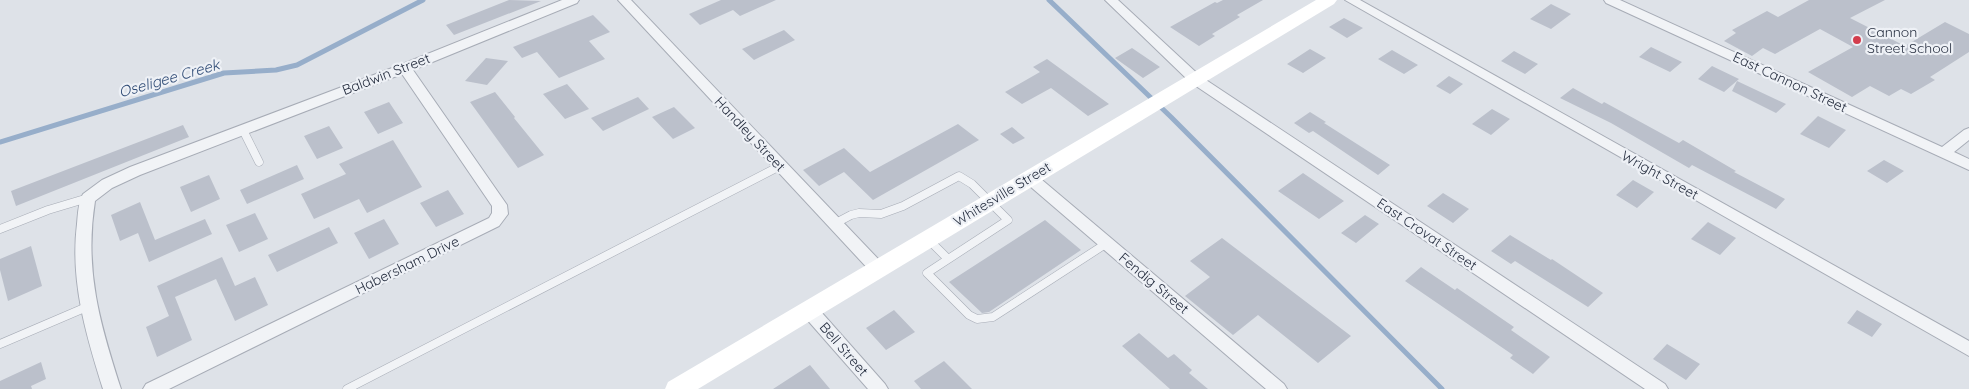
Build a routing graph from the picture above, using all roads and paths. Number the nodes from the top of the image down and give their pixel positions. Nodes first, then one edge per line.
1 (573, 0) edge
2 (624, 0) edge
3 (1111, 0) edge
4 (1328, 0) edge
5 (1351, 0) edge
6 (1610, 0) edge
7 (405, 68) junction
8 (1195, 79) junction
9 (243, 130) junction
10 (1969, 132) edge
11 (1944, 152) junction
12 (259, 162) dead end
13 (1969, 164) edge
14 (780, 166) junction
15 (1030, 178) junction
16 (88, 198) junction
17 (990, 201) junction
18 (834, 224) junction
19 (0, 229) edge
20 (927, 239) junction
21 (1107, 243) junction
22 (948, 259) junction
23 (877, 268) junction
24 (89, 306) junction
25 (809, 310) junction
26 (0, 344) edge
27 (1969, 349) edge
28 (112, 389) edge
29 (152, 389) edge
30 (348, 389) edge
31 (677, 389) edge
32 (879, 389) edge
33 (1278, 389) edge
34 (1660, 389) edge

1 - 7 street, Baldwin Street
2 - 14 street, Handley Street
3 - 8 street, East Crovat Street
4 - 8 main road, Whitesville Street
5 - 27 street, Wright Street
6 - 11 street, East Cannon Street
7 - 9 street, Baldwin Street
7 - 29 street, Habersham Drive
8 - 15 main road, Whitesville Street
8 - 34 street, East Crovat Street
9 - 12 lane
9 - 16 street, Baldwin Street
10 - 11 street
11 - 13 street, East Cannon Street
14 - 18 street, Handley Street
14 - 30 lane
15 - 17 main road, Whitesville Street
15 - 21 street, Fendig Street
16 - 19 lane
16 - 24 street
17 - 18 lane
17 - 20 main road, Whitesville Street
17 - 22 lane
18 - 23 street, Handley Street
20 - 22 lane
20 - 23 main road, Whitesville Street
21 - 22 lane
21 - 33 street, Fendig Street
23 - 25 main road, Whitesville Street
24 - 26 lane
24 - 28 street
25 - 31 main road, Whitesville Street
25 - 32 street, Bell Street

